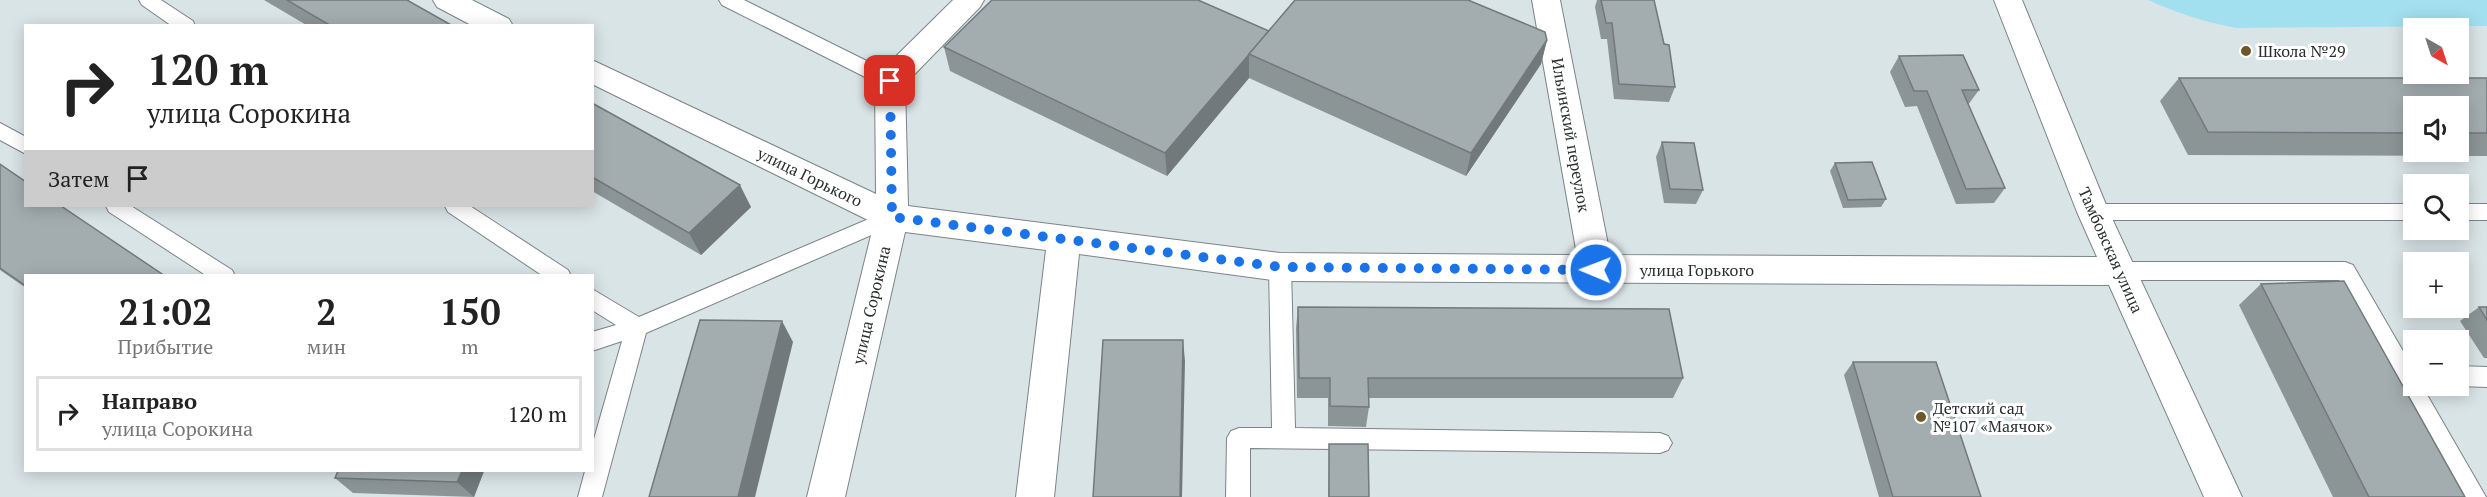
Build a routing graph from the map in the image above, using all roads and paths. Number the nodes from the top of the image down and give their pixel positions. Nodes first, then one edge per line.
1 (148, 0) edge
2 (447, 0) edge
3 (728, 0) edge
4 (970, 0) edge
5 (1546, 0) edge
6 (2008, 0) edge
7 (183, 24) edge
8 (495, 24) edge
9 (594, 72) edge
10 (890, 81) junction
11 (0, 130) edge
12 (24, 146) edge
13 (118, 207) edge
14 (456, 207) edge
15 (2093, 212) junction
16 (2403, 212) edge
17 (2469, 212) edge
18 (2487, 212) edge
19 (892, 217) junction
20 (1064, 239) junction
21 (1280, 267) junction
22 (1596, 270) junction
23 (2119, 271) junction
24 (221, 274) edge
25 (557, 274) edge
26 (594, 299) edge
27 (637, 327) junction
28 (594, 341) edge
29 (2403, 365) edge
30 (2469, 376) edge
31 (2487, 377) edge
32 (2421, 396) edge
33 (1284, 439) junction
34 (1660, 443) dead end
35 (590, 497) edge
36 (826, 497) edge
37 (1035, 497) edge
38 (1238, 497) edge
39 (2223, 497) edge
40 (2474, 497) edge

1 - 7 lane
2 - 8 street
3 - 10 lane
4 - 10 street
5 - 22 street, Ильинский переулок
6 - 15 street, Тамбовская улица
9 - 19 street, улица Горького
10 - 19 street, улица Сорокина
11 - 12 lane
13 - 24 lane
14 - 25 lane
15 - 16 lane
15 - 23 street, Тамбовская улица
17 - 18 lane
19 - 20 street, улица Горького
19 - 27 lane
19 - 36 street, улица Сорокина
20 - 21 street, улица Горького
20 - 37 street
21 - 22 street, улица Горького
21 - 33 lane
22 - 23 street, улица Горького
23 - 29 lane
23 - 39 street, Тамбовская улица
26 - 27 lane
27 - 28 lane
27 - 35 lane
30 - 31 lane
32 - 40 lane
33 - 34 lane
33 - 38 lane

